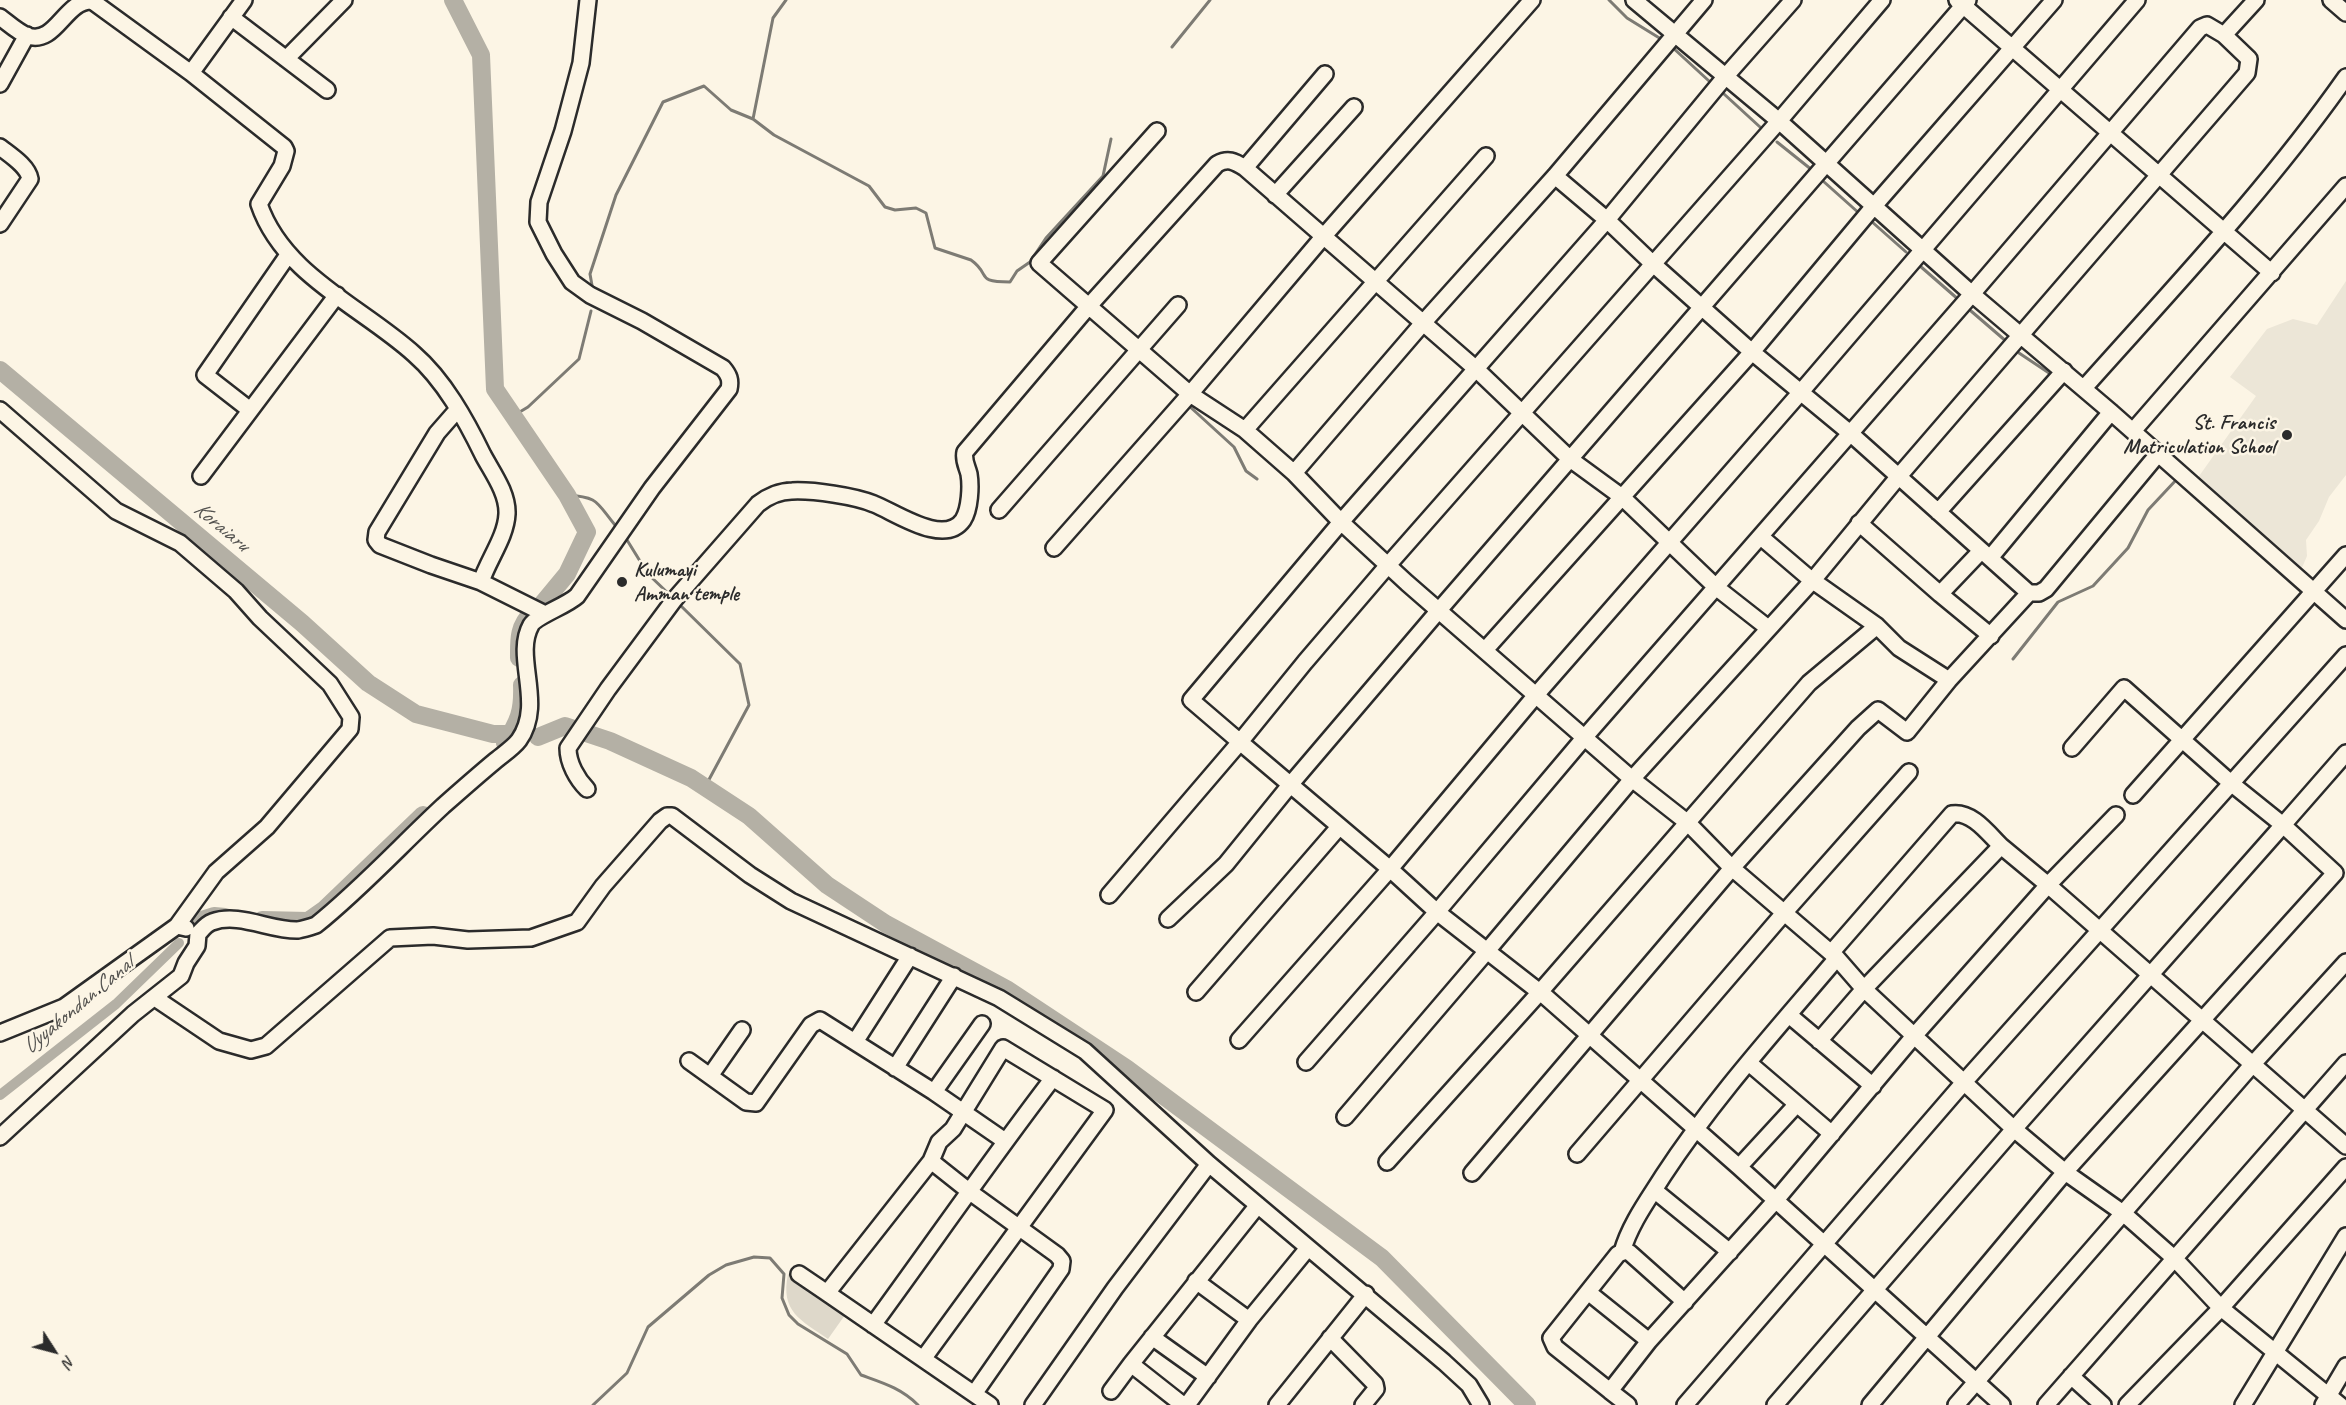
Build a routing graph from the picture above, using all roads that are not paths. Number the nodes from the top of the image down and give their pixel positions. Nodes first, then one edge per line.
1 (243, 0) edge
2 (344, 0) edge
3 (588, 0) edge
4 (1532, 0) edge
5 (1634, 0) edge
6 (1704, 0) edge
7 (1793, 0) edge
8 (1882, 0) edge
9 (2054, 0) edge
10 (2137, 0) edge
11 (2256, 0) edge
12 (2331, 0) edge
13 (1963, 2) edge
14 (2346, 13) edge
15 (0, 17) edge
16 (231, 18) junction
17 (1674, 35) junction
18 (2224, 35) junction
19 (27, 36) junction
20 (2012, 49) junction
21 (286, 59) junction
22 (191, 73) junction
23 (1325, 74) dead end
24 (1725, 77) junction
25 (2346, 77) edge
26 (0, 84) edge
27 (327, 90) dead end
28 (2059, 90) junction
29 (1354, 107) dead end
30 (1779, 121) junction
31 (1157, 131) dead end
32 (2109, 134) junction
33 (0, 147) edge
34 (1486, 156) dead end
35 (1826, 163) junction
36 (1245, 168) junction
37 (1555, 176) junction
38 (2159, 177) junction
39 (2346, 186) edge
40 (1275, 195) junction
41 (1874, 206) junction
42 (1607, 220) junction
43 (0, 224) edge
44 (2223, 232) junction
45 (1323, 237) junction
46 (1923, 250) junction
47 (288, 255) junction
48 (1652, 263) junction
49 (2272, 273) junction
50 (1375, 282) junction
51 (1972, 294) junction
52 (337, 295) junction
53 (1178, 305) dead end
54 (1088, 307) junction
55 (1701, 307) junction
56 (1423, 323) junction
57 (2021, 335) junction
58 (1140, 350) junction
59 (1752, 352) junction
60 (1475, 368) junction
61 (2064, 371) junction
62 (2084, 388) junction
63 (1800, 393) junction
64 (1190, 394) junction
65 (458, 409) junction
66 (250, 410) junction
67 (0, 411) edge
68 (2111, 412) junction
69 (1522, 414) junction
70 (1245, 430) junction
71 (2133, 431) junction
72 (1850, 433) junction
73 (2158, 454) junction
74 (1570, 459) junction
75 (1294, 472) junction
76 (201, 476) dead end
77 (1899, 477) junction
78 (1622, 497) junction
79 (999, 510) dead end
80 (1938, 512) junction
81 (1341, 522) junction
82 (1859, 523) junction
83 (1761, 537) junction
84 (1668, 543) junction
85 (1054, 548) dead end
86 (1986, 555) junction
87 (2346, 555) edge
88 (1389, 564) junction
89 (1814, 579) junction
90 (482, 582) junction
91 (1717, 588) junction
92 (2315, 591) junction
93 (2029, 593) junction
94 (1940, 594) junction
95 (1440, 609) junction
96 (545, 614) junction
97 (2346, 620) edge
98 (1877, 626) junction
99 (1768, 628) junction
100 (1991, 636) junction
101 (1485, 650) junction
102 (2346, 656) edge
103 (1949, 680) junction
104 (1536, 695) junction
105 (1584, 738) junction
106 (2183, 741) junction
107 (1240, 742) junction
108 (2072, 748) dead end
109 (2346, 753) edge
110 (1909, 772) dead end
111 (1632, 779) junction
112 (2232, 784) junction
113 (1290, 785) junction
114 (587, 789) dead end
115 (2133, 795) dead end
116 (2116, 814) dead end
117 (1688, 823) junction
118 (2283, 825) junction
119 (1339, 827) junction
120 (2001, 846) junction
121 (1732, 867) junction
122 (1390, 869) junction
123 (2341, 878) edge
124 (2048, 885) junction
125 (1109, 895) dead end
126 (1437, 912) junction
127 (1784, 912) junction
128 (1168, 919) dead end
129 (177, 926) junction
130 (2100, 930) junction
131 (196, 939) junction
132 (1486, 951) junction
133 (1834, 955) junction
134 (910, 956) junction
135 (2346, 962) edge
136 (2152, 974) junction
137 (954, 976) junction
138 (1864, 989) junction
139 (1196, 992) dead end
140 (1540, 992) junction
141 (155, 998) junction
142 (1789, 1015) junction
143 (2201, 1019) junction
144 (982, 1024) dead end
145 (742, 1030) dead end
146 (0, 1033) edge
147 (1590, 1036) junction
148 (1914, 1036) junction
149 (1239, 1040) dead end
150 (1819, 1041) junction
151 (855, 1042) junction
152 (689, 1061) dead end
153 (1306, 1062) dead end
154 (1749, 1063) junction
155 (2346, 1063) edge
156 (2252, 1065) junction
157 (895, 1068) junction
158 (711, 1076) junction
159 (1053, 1078) junction
160 (1640, 1081) junction
161 (1965, 1081) junction
162 (1873, 1086) junction
163 (934, 1092) junction
164 (1797, 1104) junction
165 (2304, 1111) junction
166 (963, 1112) junction
167 (1346, 1117) dead end
168 (1695, 1128) junction
169 (2014, 1129) junction
170 (1832, 1134) junction
171 (0, 1137) edge
172 (1005, 1141) junction
173 (2346, 1146) edge
174 (1577, 1154) dead end
175 (931, 1161) junction
176 (1388, 1162) dead end
177 (1209, 1164) junction
178 (1739, 1167) junction
179 (2346, 1167) edge
180 (2065, 1172) junction
181 (1472, 1173) dead end
182 (1654, 1190) junction
183 (970, 1192) junction
184 (1776, 1200) junction
185 (1258, 1205) junction
186 (2123, 1213) junction
187 (1020, 1227) junction
188 (2346, 1236) edge
189 (1825, 1245) junction
190 (1308, 1248) junction
191 (1622, 1252) junction
192 (1730, 1252) junction
193 (2174, 1258) junction
194 (799, 1274) dead end
195 (1196, 1281) junction
196 (1874, 1290) junction
197 (1588, 1292) junction
198 (827, 1293) junction
199 (1366, 1294) junction
200 (1685, 1302) junction
201 (2221, 1308) junction
202 (1249, 1320) junction
203 (873, 1325) junction
204 (1152, 1337) junction
205 (1330, 1338) junction
206 (1928, 1338) junction
207 (1649, 1341) junction
208 (2276, 1354) junction
209 (923, 1359) junction
210 (1131, 1364) junction
211 (2346, 1366) edge
212 (2071, 1376) junction
213 (1208, 1377) junction
214 (1977, 1381) junction
215 (1111, 1391) dead end
216 (1611, 1392) junction
217 (974, 1394) junction
218 (2331, 1402) edge
219 (990, 1405) edge
220 (1033, 1405) edge
221 (1185, 1405) edge
222 (1277, 1405) edge
223 (1363, 1405) edge
224 (1480, 1405) edge
225 (1628, 1405) edge
226 (1685, 1405) edge
227 (1775, 1405) edge
228 (1870, 1405) edge
229 (1956, 1405) edge
230 (2002, 1405) edge
231 (2046, 1405) edge
232 (2103, 1405) edge
233 (2127, 1405) edge
234 (2243, 1405) edge

1 - 16 street
2 - 21 street
3 - 96 street
4 - 45 street
5 - 17 street
6 - 17 street
7 - 24 street
8 - 30 street
9 - 20 street
10 - 28 street
11 - 18 street
12 - 14 street
13 - 20 street
13 - 35 street
15 - 19 street
16 - 21 street
16 - 22 street
17 - 24 street
17 - 37 street
18 - 32 street
18 - 38 street
19 - 22 street
19 - 26 street
20 - 28 street
20 - 41 street
21 - 27 street
22 - 47 street
23 - 36 street
24 - 30 street
24 - 42 street
25 - 44 street
28 - 32 street
28 - 46 street
29 - 40 street
30 - 35 street
30 - 48 street
31 - 54 street
32 - 38 street
32 - 51 street
33 - 43 street
34 - 50 street
35 - 41 street
35 - 55 street
36 - 40 street
36 - 54 street
37 - 42 street
37 - 56 street
38 - 44 street
38 - 57 street
39 - 49 street
40 - 45 street
41 - 46 street
41 - 59 street
42 - 48 street
42 - 60 street
44 - 49 street
44 - 62 street
45 - 50 street
45 - 64 street
46 - 51 street
46 - 63 street
47 - 52 street
47 - 66 street
48 - 55 street
48 - 69 street
49 - 71 street
50 - 56 street
50 - 70 street
51 - 57 street
51 - 72 street
52 - 65 street
52 - 66 street
53 - 58 street
54 - 58 street
54 - 114 street
55 - 59 street
55 - 74 street
56 - 60 street
56 - 75 street
57 - 61 street
57 - 77 street
58 - 64 street
58 - 79 street
59 - 63 street
59 - 78 street
60 - 69 street
60 - 81 street
61 - 62 street
61 - 80 street
62 - 68 street
63 - 72 street
63 - 84 street
64 - 70 street
64 - 85 street
65 - 90 street
65 - 90 street
66 - 76 street
67 - 129 street
68 - 71 street
68 - 86 street
69 - 74 street
69 - 88 street
70 - 75 street
71 - 73 street
72 - 77 street
72 - 83 street
73 - 92 street
73 - 93 street
74 - 78 street
74 - 95 street
75 - 81 street
77 - 80 street
77 - 82 street
78 - 84 street
78 - 101 street
80 - 86 street
81 - 88 street
81 - 107 street
82 - 89 street
82 - 94 street
83 - 89 street
83 - 91 street
84 - 91 street
84 - 104 street
86 - 93 street
86 - 94 street
87 - 92 street
88 - 95 street
88 - 107 street
89 - 98 street
89 - 99 street
90 - 96 street
91 - 99 street
91 - 105 street
92 - 97 street
92 - 106 street
93 - 100 street
94 - 100 street
95 - 101 street
95 - 113 street
96 - 131 street
98 - 103 street
98 - 117 street
99 - 111 street
100 - 103 street
101 - 104 street
102 - 112 street
103 - 121 street
104 - 105 street
104 - 122 street
105 - 111 street
105 - 126 street
106 - 108 street
106 - 112 street
106 - 115 street
107 - 113 street
107 - 125 street
109 - 118 street
110 - 127 street
111 - 117 street
111 - 132 street
112 - 118 street
112 - 130 street
113 - 119 street
113 - 128 street
116 - 124 street
117 - 121 street
117 - 140 street
118 - 123 street
118 - 136 street
119 - 122 street
119 - 139 street
120 - 124 street
120 - 133 street
120 - 138 street
121 - 127 street
121 - 147 street
122 - 126 street
122 - 149 street
123 - 143 street
124 - 130 street
124 - 148 street
126 - 132 street
126 - 153 street
127 - 133 street
127 - 160 street
129 - 131 street
129 - 146 street
130 - 136 street
130 - 161 street
131 - 141 street
132 - 140 street
132 - 167 street
133 - 138 street
133 - 142 street
134 - 137 street
134 - 141 street
134 - 151 street
135 - 156 street
136 - 143 street
136 - 169 street
137 - 157 street
137 - 177 street
138 - 148 street
138 - 150 street
140 - 147 street
140 - 176 street
141 - 171 street
142 - 150 street
142 - 154 street
143 - 156 street
143 - 180 street
144 - 163 street
145 - 158 street
147 - 160 street
147 - 181 street
148 - 161 street
148 - 162 street
150 - 162 street
151 - 157 street
151 - 158 street
152 - 158 street
154 - 164 street
154 - 168 street
155 - 165 street
156 - 165 street
156 - 186 street
157 - 163 street
159 - 166 street
159 - 172 street
159 - 187 street
160 - 168 street
160 - 174 street
161 - 169 street
161 - 189 street
162 - 170 street
163 - 166 street
164 - 170 street
164 - 178 street
165 - 173 street
165 - 193 street
166 - 172 street
166 - 175 street
168 - 178 street
168 - 182 street
169 - 180 street
169 - 196 street
170 - 184 street
172 - 183 street
175 - 183 street
175 - 198 street
177 - 185 street
177 - 220 street
178 - 184 street
179 - 201 street
180 - 186 street
180 - 206 street
182 - 191 street
182 - 192 street
183 - 187 street
183 - 203 street
184 - 189 street
184 - 192 street
185 - 190 street
185 - 195 street
186 - 193 street
186 - 214 street
187 - 209 street
187 - 217 street
188 - 208 street
189 - 196 street
189 - 226 street
190 - 199 street
190 - 202 street
191 - 197 street
191 - 200 street
192 - 200 street
193 - 201 street
193 - 212 street
194 - 198 street
195 - 202 street
195 - 204 street
196 - 206 street
196 - 227 street
197 - 207 street
197 - 216 street
198 - 203 street
199 - 205 street
199 - 224 street
200 - 207 street
201 - 208 street
201 - 233 street
202 - 213 street
203 - 209 street
204 - 210 street
204 - 213 street
205 - 222 street
205 - 223 street
206 - 214 street
206 - 228 street
207 - 216 street
208 - 218 street
208 - 234 street
209 - 217 street
210 - 215 street
210 - 221 street
211 - 218 street
212 - 231 street
212 - 232 street
213 - 221 street
214 - 229 street
214 - 230 street
216 - 225 street
217 - 219 street

